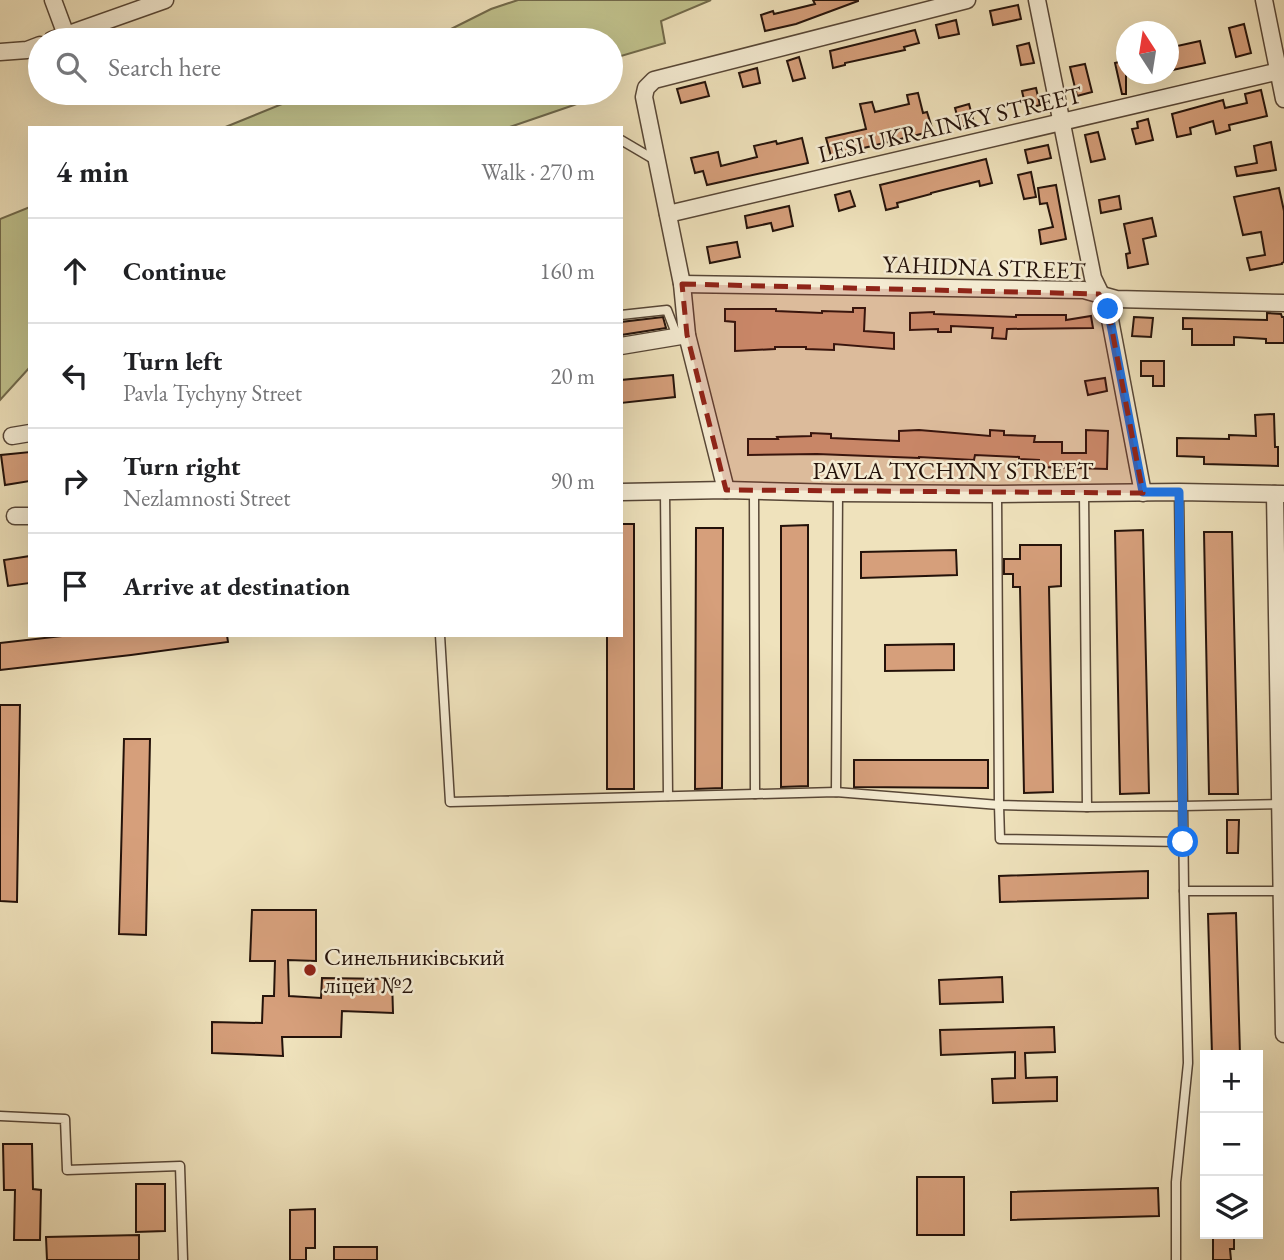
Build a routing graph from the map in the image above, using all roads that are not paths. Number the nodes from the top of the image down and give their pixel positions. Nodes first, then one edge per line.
1 (53, 0) edge
2 (165, 0) edge
3 (967, 0) edge
4 (1037, 0) edge
5 (1264, 0) edge
6 (57, 28) edge
7 (87, 28) edge
8 (28, 50) edge
9 (0, 52) edge
10 (1282, 71) edge
11 (1284, 99) edge
12 (1060, 122) junction
13 (623, 141) edge
14 (657, 162) junction
15 (668, 214) junction
16 (682, 284) junction
17 (1100, 294) junction
18 (1284, 303) edge
19 (623, 315) edge
20 (682, 335) junction
21 (623, 346) edge
22 (28, 433) edge
23 (12, 436) dead end
24 (726, 490) junction
25 (754, 491) junction
26 (623, 492) edge
27 (665, 492) junction
28 (1143, 492) junction
29 (1179, 492) junction
30 (838, 493) junction
31 (1084, 493) junction
32 (998, 494) junction
33 (1280, 494) edge
34 (440, 637) edge
35 (1281, 661) edge
36 (836, 792) junction
37 (755, 794) junction
38 (668, 796) junction
39 (1280, 804) junction
40 (999, 805) junction
41 (1183, 806) junction
42 (1087, 807) junction
43 (1183, 842) junction
44 (1184, 891) junction
45 (1282, 891) junction
46 (1284, 1034) edge
47 (0, 1116) edge
48 (183, 1260) edge
49 (1176, 1260) edge

1 - 6 street
2 - 7 street
3 - 14 street
4 - 12 street
5 - 10 street
8 - 9 street
10 - 11 street
10 - 12 street, LESI UKRAINKY STREET
12 - 15 street, LESI UKRAINKY STREET
12 - 17 street
13 - 14 lane
14 - 15 street
15 - 16 street
16 - 17 street, YAHIDNA STREET
16 - 20 street
17 - 18 street, YAHIDNA STREET
17 - 28 street
19 - 20 lane
20 - 21 street
20 - 24 street
22 - 23 street
24 - 25 street, PAVLA TYCHYNY STREET
24 - 27 street, PAVLA TYCHYNY STREET
25 - 30 street, PAVLA TYCHYNY STREET
25 - 37 lane
26 - 27 street, PAVLA TYCHYNY STREET
27 - 38 lane
28 - 29 street, PAVLA TYCHYNY STREET
28 - 31 street, PAVLA TYCHYNY STREET
29 - 33 street, PAVLA TYCHYNY STREET
29 - 41 lane
30 - 32 street, PAVLA TYCHYNY STREET
30 - 36 lane
31 - 32 street, PAVLA TYCHYNY STREET
31 - 42 lane
32 - 40 lane
33 - 35 street
34 - 38 lane
35 - 39 street
36 - 37 lane
36 - 40 lane
37 - 38 lane
39 - 41 lane
39 - 45 street
40 - 42 lane
40 - 43 lane
41 - 42 lane
41 - 43 lane
43 - 44 lane
44 - 45 lane
44 - 49 lane
45 - 46 street
47 - 48 lane

